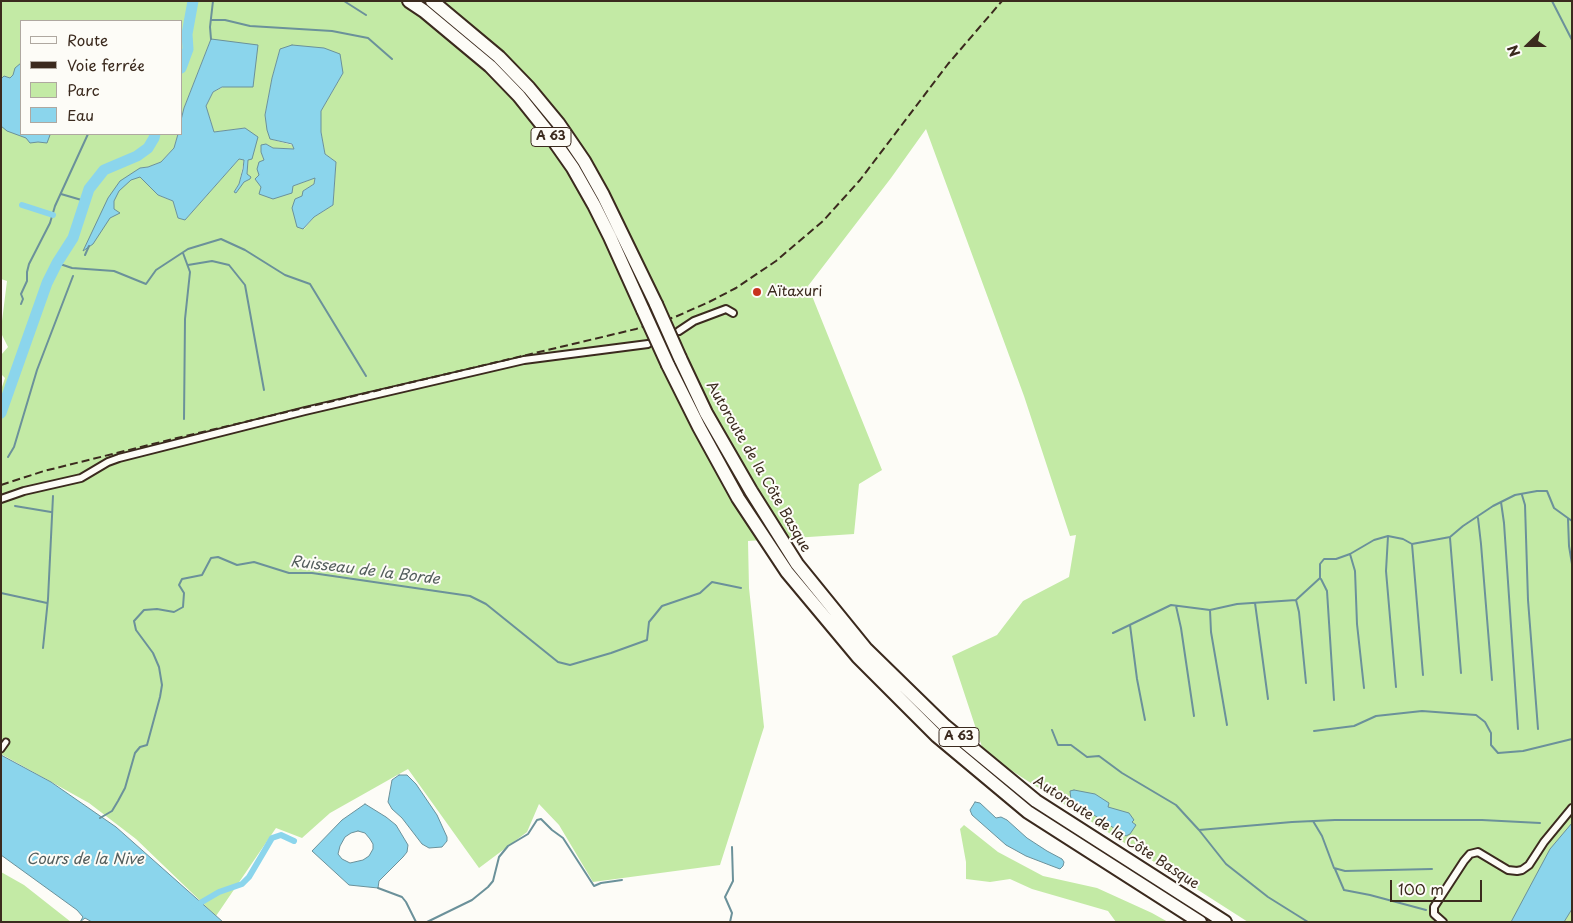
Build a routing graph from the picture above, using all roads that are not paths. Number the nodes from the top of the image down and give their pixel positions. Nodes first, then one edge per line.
1 (409, 1) edge
2 (432, 1) edge
3 (734, 313) dead end
4 (679, 331) dead end
5 (648, 344) dead end
6 (1, 499) edge
7 (6, 742) dead end
8 (2, 748) edge
9 (1572, 808) edge
10 (1200, 922) edge
11 (1225, 922) edge
12 (1443, 922) edge

1 - 10 highway, Autoroute de la Côte Basque / A 63, bridge
2 - 11 highway, Autoroute de la Côte Basque / A 63, bridge
3 - 4 street
5 - 6 street
7 - 8 street
9 - 12 street

